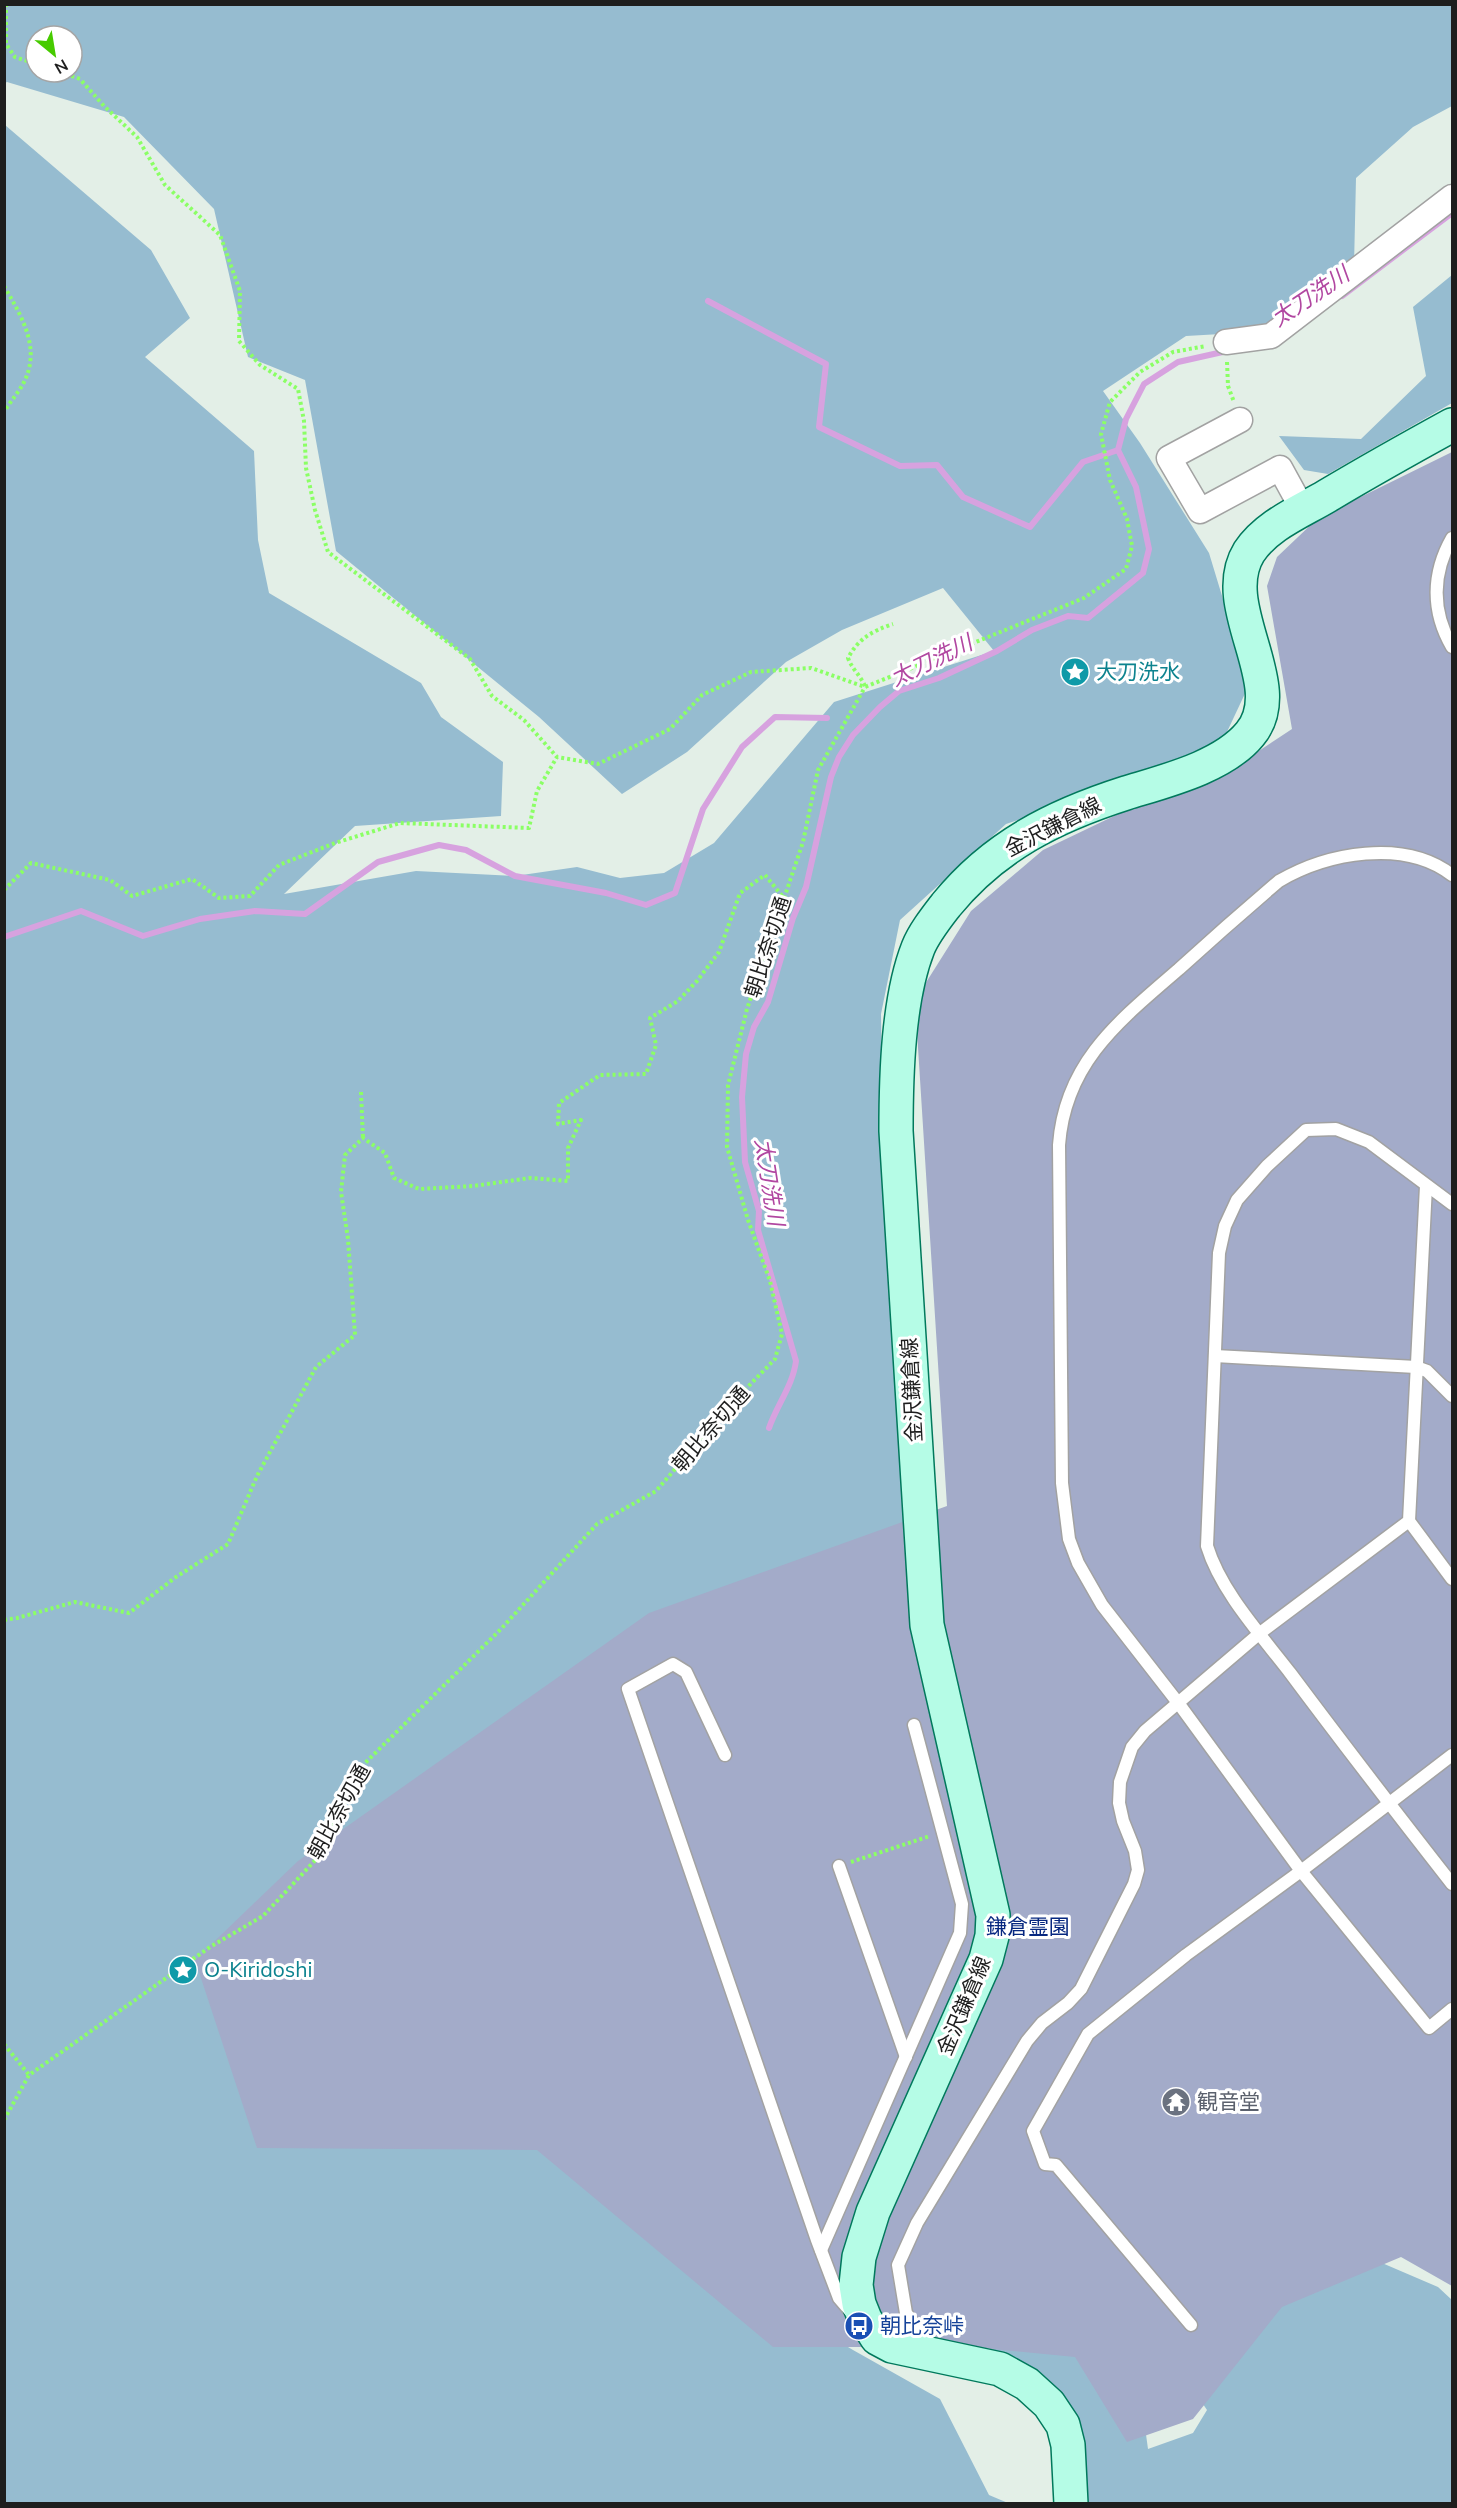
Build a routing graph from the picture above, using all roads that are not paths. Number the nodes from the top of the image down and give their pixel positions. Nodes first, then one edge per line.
1 (1452, 197) edge
2 (1226, 342) road end
3 (1240, 420) road end
4 (1452, 425) edge
5 (1303, 510) junction
6 (1452, 538) edge
7 (1452, 647) edge
8 (1452, 875) edge
9 (1426, 1186) junction
10 (1452, 1204) edge
11 (1215, 1356) junction
12 (1416, 1367) junction
13 (1452, 1396) edge
14 (1409, 1521) junction
15 (1452, 1579) edge
16 (1260, 1633) junction
17 (1179, 1704) junction
18 (914, 1725) dead end
19 (725, 1755) dead end
20 (1452, 1755) edge
21 (1388, 1803) junction
22 (839, 1866) road end
23 (1301, 1871) junction
24 (1452, 1884) edge
25 (1452, 2009) edge
26 (906, 2057) junction
27 (821, 2250) junction
28 (1191, 2325) dead end
29 (878, 2338) junction
30 (937, 2356) junction
31 (1071, 2504) edge

1 - 2 street
3 - 5 street
4 - 5 main road, 金沢鎌倉線
5 - 29 main road, 金沢鎌倉線
6 - 7 lane
8 - 17 lane
9 - 10 lane
9 - 11 lane
9 - 12 lane
11 - 12 lane
11 - 16 lane
12 - 13 lane
12 - 14 lane
14 - 15 lane
14 - 16 lane
16 - 17 lane
16 - 21 lane
17 - 23 lane
17 - 30 lane
18 - 26 lane
19 - 27 lane
20 - 21 lane
21 - 23 lane
21 - 24 lane
22 - 26 lane
23 - 25 lane
23 - 28 lane
26 - 27 lane
27 - 29 lane
29 - 30 main road
30 - 31 main road

